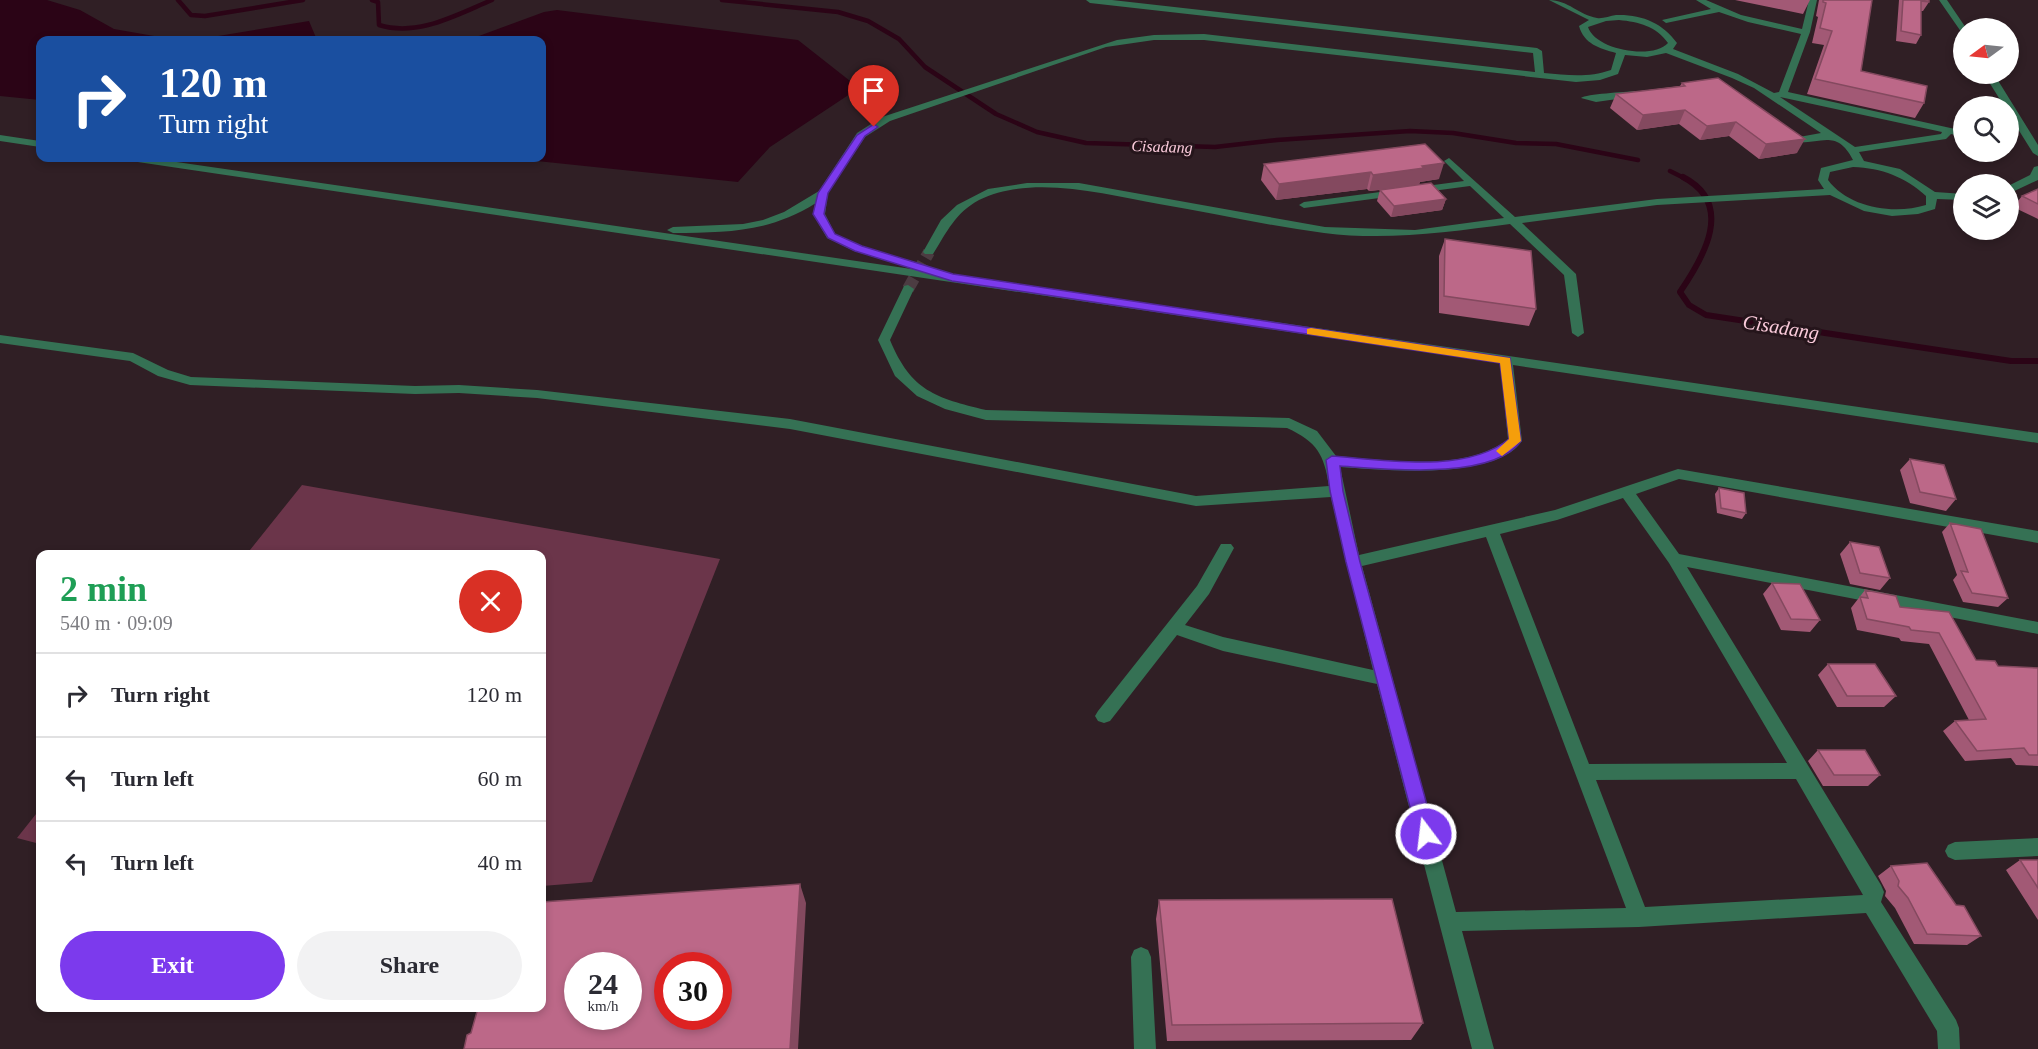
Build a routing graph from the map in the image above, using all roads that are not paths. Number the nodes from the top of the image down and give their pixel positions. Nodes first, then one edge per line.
1 (1090, 0) edge
2 (1553, 0) edge
3 (1700, 0) edge
4 (1813, 0) edge
5 (1943, 0) edge
6 (1718, 10) junction
7 (1954, 18) edge
8 (1595, 20) junction
9 (1666, 20) dead end
10 (1806, 33) junction
11 (1667, 50) junction
12 (1621, 52) junction
13 (1540, 76) junction
14 (1735, 76) junction
15 (1718, 83) edge
16 (1995, 84) edge
17 (1640, 93) edge
18 (1783, 94) junction
19 (1772, 96) junction
20 (1586, 98) dead end
21 (1780, 127) edge
22 (1947, 130) junction
23 (1953, 131) edge
24 (1831, 135) junction
25 (0, 138) edge
26 (36, 143) edge
27 (1852, 150) junction
28 (2038, 153) edge
29 (1449, 161) dead end
30 (158, 162) edge
31 (1860, 163) junction
32 (2038, 169) edge
33 (1471, 183) junction
34 (2019, 186) edge
35 (1832, 192) junction
36 (823, 193) junction
37 (1932, 195) junction
38 (1953, 196) edge
39 (1304, 205) dead end
40 (1510, 220) junction
41 (632, 231) junction
42 (929, 252) tunnel mouth
43 (952, 277) junction
44 (908, 289) tunnel mouth
45 (1578, 333) dead end
46 (0, 339) edge
47 (1506, 360) junction
48 (2038, 438) edge
49 (1332, 460) junction
50 (1626, 491) junction
51 (1337, 495) junction
52 (1491, 531) junction
53 (2038, 537) edge
54 (1226, 548) dead end
55 (1674, 559) junction
56 (1353, 562) junction
57 (1175, 628) junction
58 (2038, 628) edge
59 (1385, 679) junction
60 (1104, 716) dead end
61 (1802, 771) junction
62 (1583, 772) junction
63 (2038, 847) edge
64 (1955, 851) dead end
65 (1871, 903) junction
66 (1639, 917) junction
67 (1450, 922) junction
68 (1141, 957) dead end
69 (1145, 1049) edge
70 (1483, 1049) edge
71 (1949, 1049) edge

1 - 13 street
2 - 8 street
3 - 6 street
4 - 10 street
5 - 7 street
6 - 9 street
6 - 10 street
8 - 11 street
8 - 12 street
10 - 18 street
11 - 12 street
11 - 14 street
12 - 13 street
13 - 36 street
14 - 15 street
14 - 19 street
16 - 28 street
17 - 20 street
18 - 19 street
18 - 22 street
19 - 24 street
21 - 24 street
22 - 23 street
22 - 27 street
24 - 27 street
25 - 26 street
27 - 31 street
29 - 33 street
30 - 41 street
31 - 35 street
31 - 37 street
32 - 34 street
33 - 39 street
33 - 40 street
35 - 37 street
35 - 40 street
36 - 41 street
36 - 43 street
37 - 38 street
40 - 42 street
40 - 45 street
41 - 43 street
43 - 47 street
44 - 49 street
46 - 51 street
47 - 48 street
47 - 49 street
49 - 51 street
50 - 52 street
50 - 53 street
50 - 55 street
51 - 56 street
52 - 56 street
52 - 62 street
54 - 57 street
55 - 58 street
55 - 61 street
56 - 59 street
57 - 59 street
57 - 60 street
59 - 67 street
61 - 62 street
61 - 65 street
62 - 66 street
63 - 64 street
65 - 66 street
65 - 71 street
66 - 67 street
67 - 70 street
68 - 69 street

